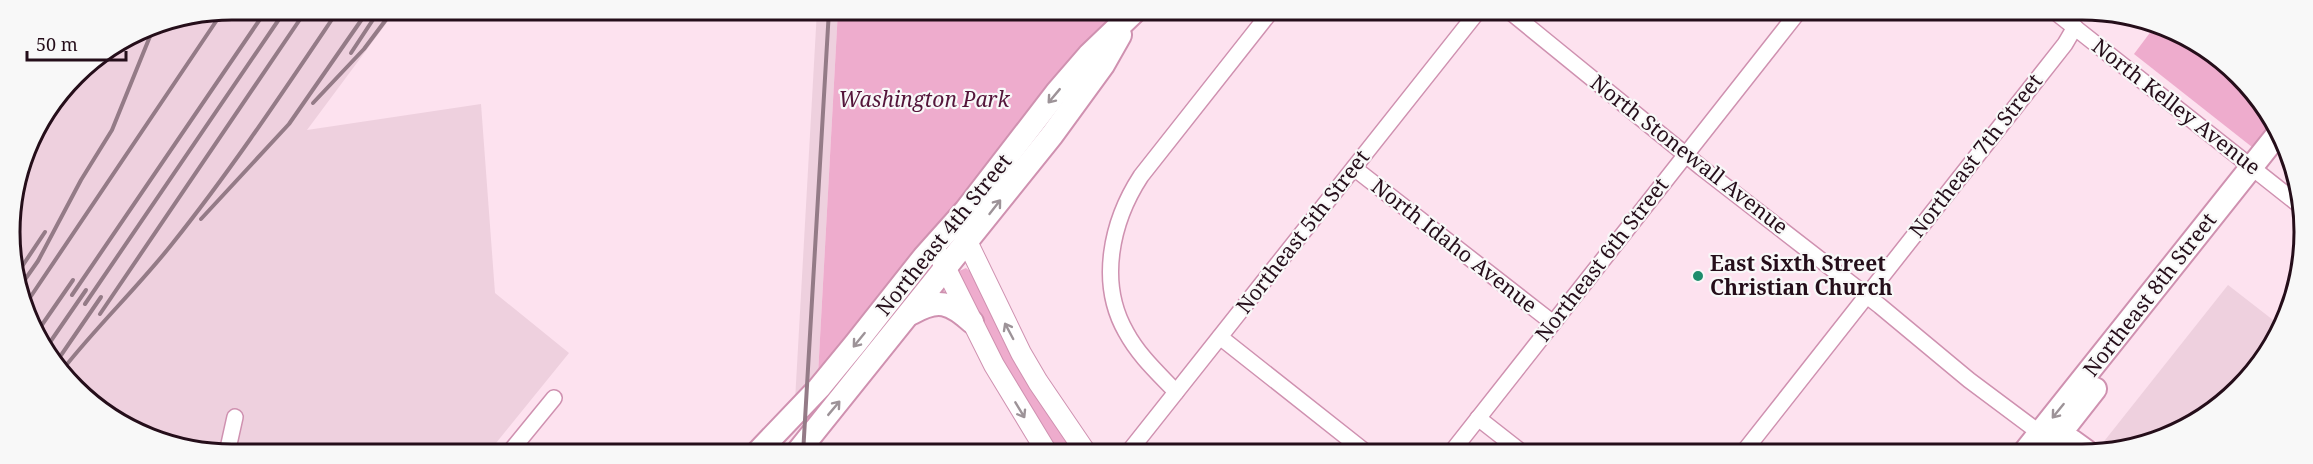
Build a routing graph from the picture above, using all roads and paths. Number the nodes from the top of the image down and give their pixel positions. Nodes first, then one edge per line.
1 (1126, 20) edge
2 (1129, 20) edge
3 (1264, 20) edge
4 (1471, 20) edge
5 (1520, 20) edge
6 (1791, 20) edge
7 (2066, 20) edge
8 (2075, 27) junction
9 (2273, 142) edge
10 (2278, 153) edge
11 (1686, 154) junction
12 (1354, 168) junction
13 (2257, 171) junction
14 (2291, 198) edge
15 (957, 221) junction
16 (967, 243) junction
17 (934, 245) junction
18 (946, 270) junction
19 (1867, 295) junction
20 (910, 314) junction
21 (972, 322) junction
22 (1553, 323) junction
23 (1220, 337) junction
24 (1176, 392) junction
25 (554, 398) dead end
26 (235, 417) dead end
27 (1478, 418) junction
28 (229, 444) edge
29 (516, 444) edge
30 (766, 444) edge
31 (804, 444) edge
32 (1041, 444) edge
33 (1080, 444) edge
34 (1135, 444) edge
35 (1355, 444) edge
36 (1458, 444) edge
37 (1511, 444) edge
38 (1750, 444) edge
39 (2049, 444) edge
40 (2051, 444) edge
41 (2056, 444) edge
42 (2076, 444) edge

1 -> 15 main road, Northeast 4th Street
16 -> 2 main road, Northeast 4th Street
3 - 24 street
4 - 12 street, Northeast 5th Street
5 - 11 street, North Stonewall Avenue
6 - 11 street, Northeast 6th Street
7 - 8 street, North Kelley Avenue
8 - 13 street, North Kelley Avenue
8 - 19 street, Northeast 7th Street
9 - 13 main road, Northeast 8th Street
10 - 13 main road, Northeast 8th Street
11 - 19 street, North Stonewall Avenue
11 - 22 street, Northeast 6th Street
12 - 22 street, North Idaho Avenue
12 - 23 street, Northeast 5th Street
13 - 14 street, North Kelley Avenue
13 - 40 main road, Northeast 8th Street
15 - 16 street
15 - 17 main road, Northeast 4th Street
16 - 18 main road, Northeast 4th Street
33 -> 16 street
17 - 18 street
17 -> 30 main road, Northeast 4th Street
18 - 20 main road, Northeast 4th Street
18 - 21 street
19 - 38 street, Northeast 7th Street
19 - 39 street, North Stonewall Avenue
20 - 21 main road
31 -> 20 main road, Northeast 4th Street
21 -> 32 street
22 - 27 street, Northeast 6th Street
23 - 24 street, Northeast 5th Street
23 - 35 street
24 - 34 street, Northeast 5th Street
25 - 29 street
26 - 28 street
27 - 36 street, Northeast 6th Street
27 - 37 street
41 - 42 main road, North Stonewall Avenue

